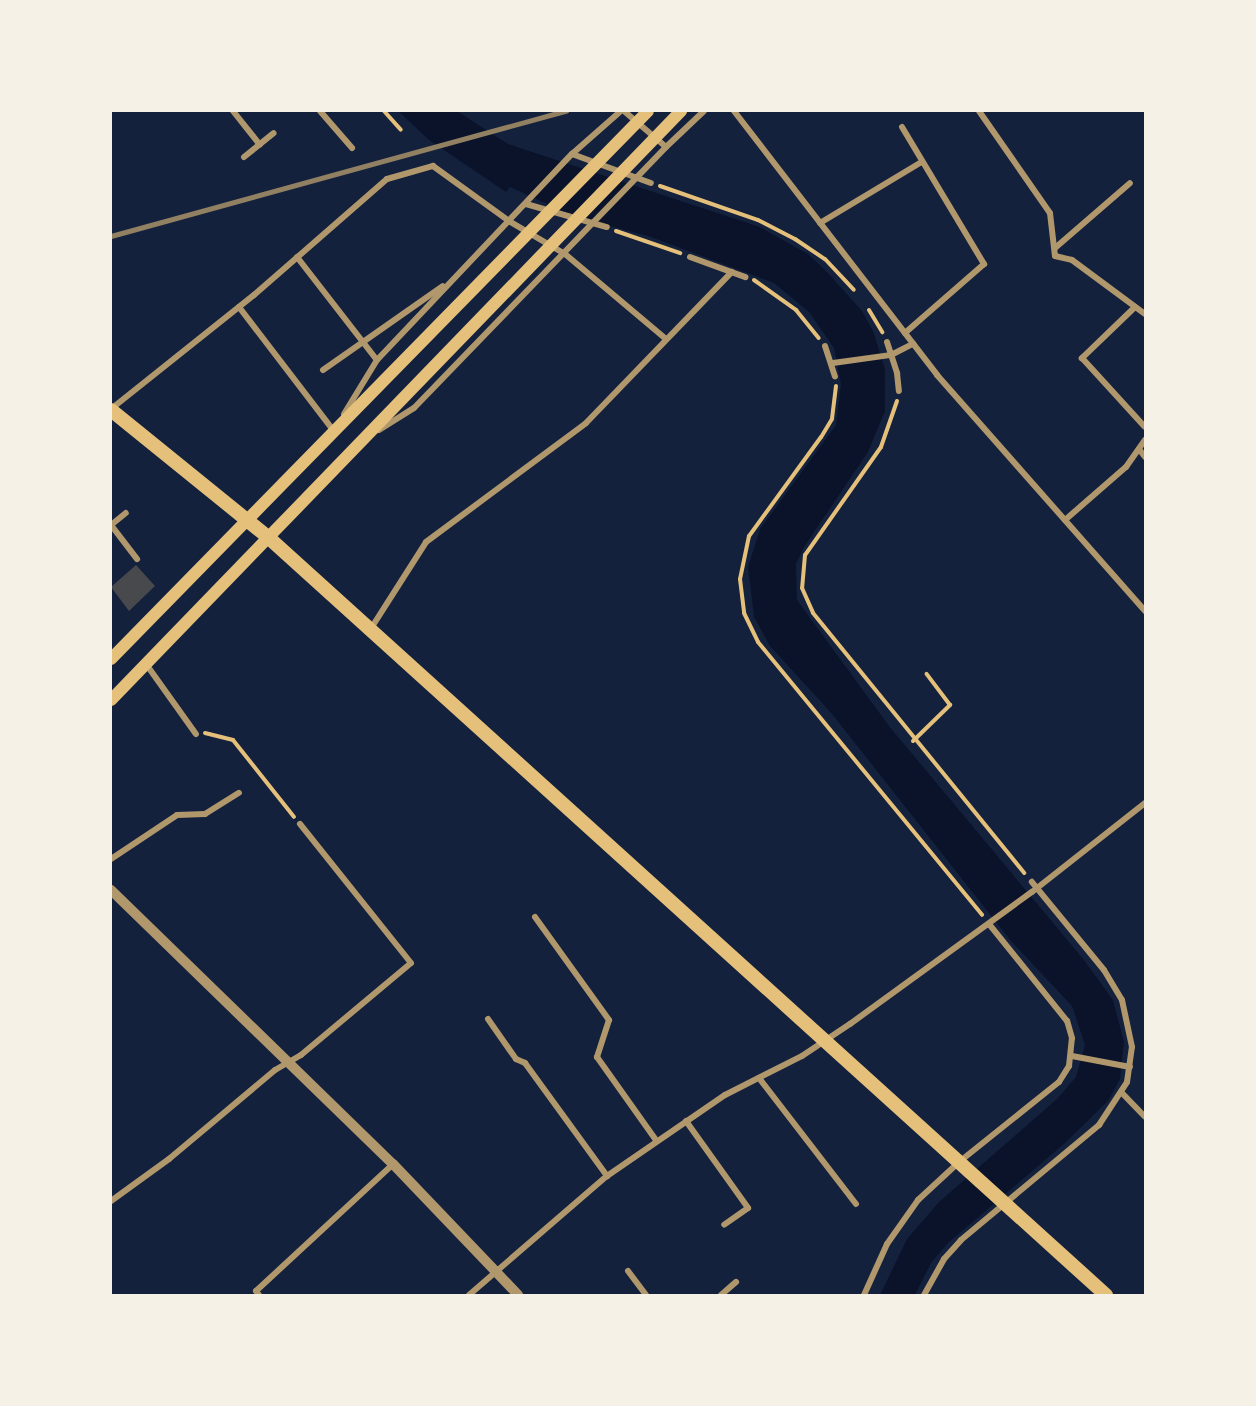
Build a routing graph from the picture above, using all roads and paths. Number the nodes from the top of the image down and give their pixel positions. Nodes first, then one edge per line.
1 (233, 111) edge
2 (320, 111) edge
3 (384, 111) edge
4 (623, 111) edge
5 (648, 111) edge
6 (681, 111) edge
7 (705, 111) edge
8 (734, 111) edge
9 (979, 111) edge
10 (902, 127) dead end
11 (401, 130) dead end
12 (274, 133) dead end
13 (260, 144) junction
14 (666, 147) junction
15 (352, 148) dead end
16 (572, 154) junction
17 (244, 157) dead end
18 (920, 163) junction
19 (637, 178) junction
20 (651, 183) joint
21 (1130, 183) dead end
22 (526, 204) junction
23 (509, 221) junction
24 (594, 223) junction
25 (820, 223) junction
26 (607, 227) joint
27 (1055, 248) junction
28 (565, 254) junction
29 (297, 257) junction
30 (690, 257) joint
31 (732, 272) junction
32 (745, 277) joint
33 (454, 279) junction
34 (857, 294) dead end
35 (863, 302) dead end
36 (239, 307) junction
37 (1135, 307) junction
38 (1145, 314) edge
39 (905, 333) junction
40 (666, 339) junction
41 (362, 341) junction
42 (887, 342) joint
43 (913, 344) junction
44 (825, 346) joint
45 (889, 355) junction
46 (377, 360) junction
47 (837, 363) junction
48 (323, 370) dead end
49 (835, 376) joint
50 (899, 392) joint
51 (111, 410) edge
52 (1145, 427) edge
53 (332, 432) junction
54 (367, 437) junction
55 (1145, 440) edge
56 (1139, 448) junction
57 (1145, 457) edge
58 (126, 513) dead end
59 (247, 518) junction
60 (1065, 520) junction
61 (111, 525) edge
62 (269, 538) junction
63 (136, 559) dead end
64 (1145, 611) edge
65 (370, 630) junction
66 (111, 658) edge
67 (146, 664) junction
68 (927, 674) dead end
69 (111, 700) edge
70 (196, 734) joint
71 (913, 741) junction
72 (239, 793) dead end
73 (1145, 803) edge
74 (300, 824) joint
75 (111, 859) edge
76 (1032, 882) joint
77 (111, 890) edge
78 (1035, 890) junction
79 (535, 917) dead end
80 (991, 923) junction
81 (488, 1019) dead end
82 (825, 1040) junction
83 (1075, 1056) junction
84 (288, 1062) junction
85 (1127, 1067) junction
86 (759, 1078) junction
87 (1122, 1093) junction
88 (1145, 1117) edge
89 (686, 1121) junction
90 (656, 1140) junction
91 (393, 1164) junction
92 (961, 1164) junction
93 (607, 1176) junction
94 (111, 1201) edge
95 (1002, 1202) junction
96 (855, 1204) dead end
97 (723, 1225) dead end
98 (496, 1271) junction
99 (628, 1271) dead end
100 (736, 1282) dead end
101 (259, 1295) edge
102 (469, 1295) edge
103 (518, 1295) edge
104 (646, 1295) edge
105 (721, 1295) edge
106 (864, 1295) edge
107 (924, 1295) edge
108 (1106, 1295) edge

1 - 13 street
2 - 15 street
3 - 11 path
4 - 14 street
4 - 16 street
5 - 53 main road
6 - 54 main road
7 - 14 street
8 - 25 street
9 - 27 street
10 - 18 street
12 - 13 street
13 - 17 street
14 - 19 street
16 - 19 street
16 - 22 street
18 - 25 street
18 - 39 street
19 - 20 street
19 - 24 street
20 - 34 path
21 - 27 street
22 - 23 street
22 - 24 street
23 - 28 street
23 - 29 street
23 - 33 street
24 - 26 street
24 - 28 street
25 - 39 street
26 - 30 path
27 - 37 street
28 - 40 street
28 - 54 street
29 - 36 street
29 - 41 street
30 - 31 street
31 - 32 street
31 - 40 street
32 - 44 path
33 - 41 street
33 - 46 street
35 - 42 path
36 - 51 street
36 - 53 street
37 - 38 street
37 - 52 street
39 - 43 street
40 - 65 street
41 - 46 street
41 - 48 street
42 - 45 street
43 - 45 street
43 - 60 street
44 - 47 street
45 - 47 street
45 - 50 street
46 - 53 street
47 - 49 street
49 - 80 path
50 - 71 path
51 - 59 main road
53 - 59 main road
54 - 62 main road
55 - 56 street
56 - 57 street
56 - 60 street
58 - 61 street
59 - 62 main road
59 - 66 main road
60 - 64 street
61 - 63 street
62 - 65 main road
62 - 67 main road
65 - 82 main road
67 - 69 main road
67 - 70 street
68 - 71 path
70 - 74 path
71 - 76 path
72 - 75 street
73 - 78 street
74 - 84 street
76 - 78 street
77 - 84 street
78 - 80 street
78 - 85 street
79 - 90 street
80 - 82 street
80 - 83 street
81 - 93 street
82 - 86 street
82 - 92 main road
83 - 85 street
83 - 92 street
84 - 91 street
84 - 94 street
85 - 87 street
86 - 89 street
86 - 96 street
87 - 88 street
87 - 95 street
89 - 90 street
89 - 97 street
90 - 93 street
91 - 98 street
91 - 101 street
92 - 95 main road
92 - 106 street
93 - 98 street
95 - 107 street
95 - 108 main road
98 - 102 street
98 - 103 street
99 - 104 street
100 - 105 street

